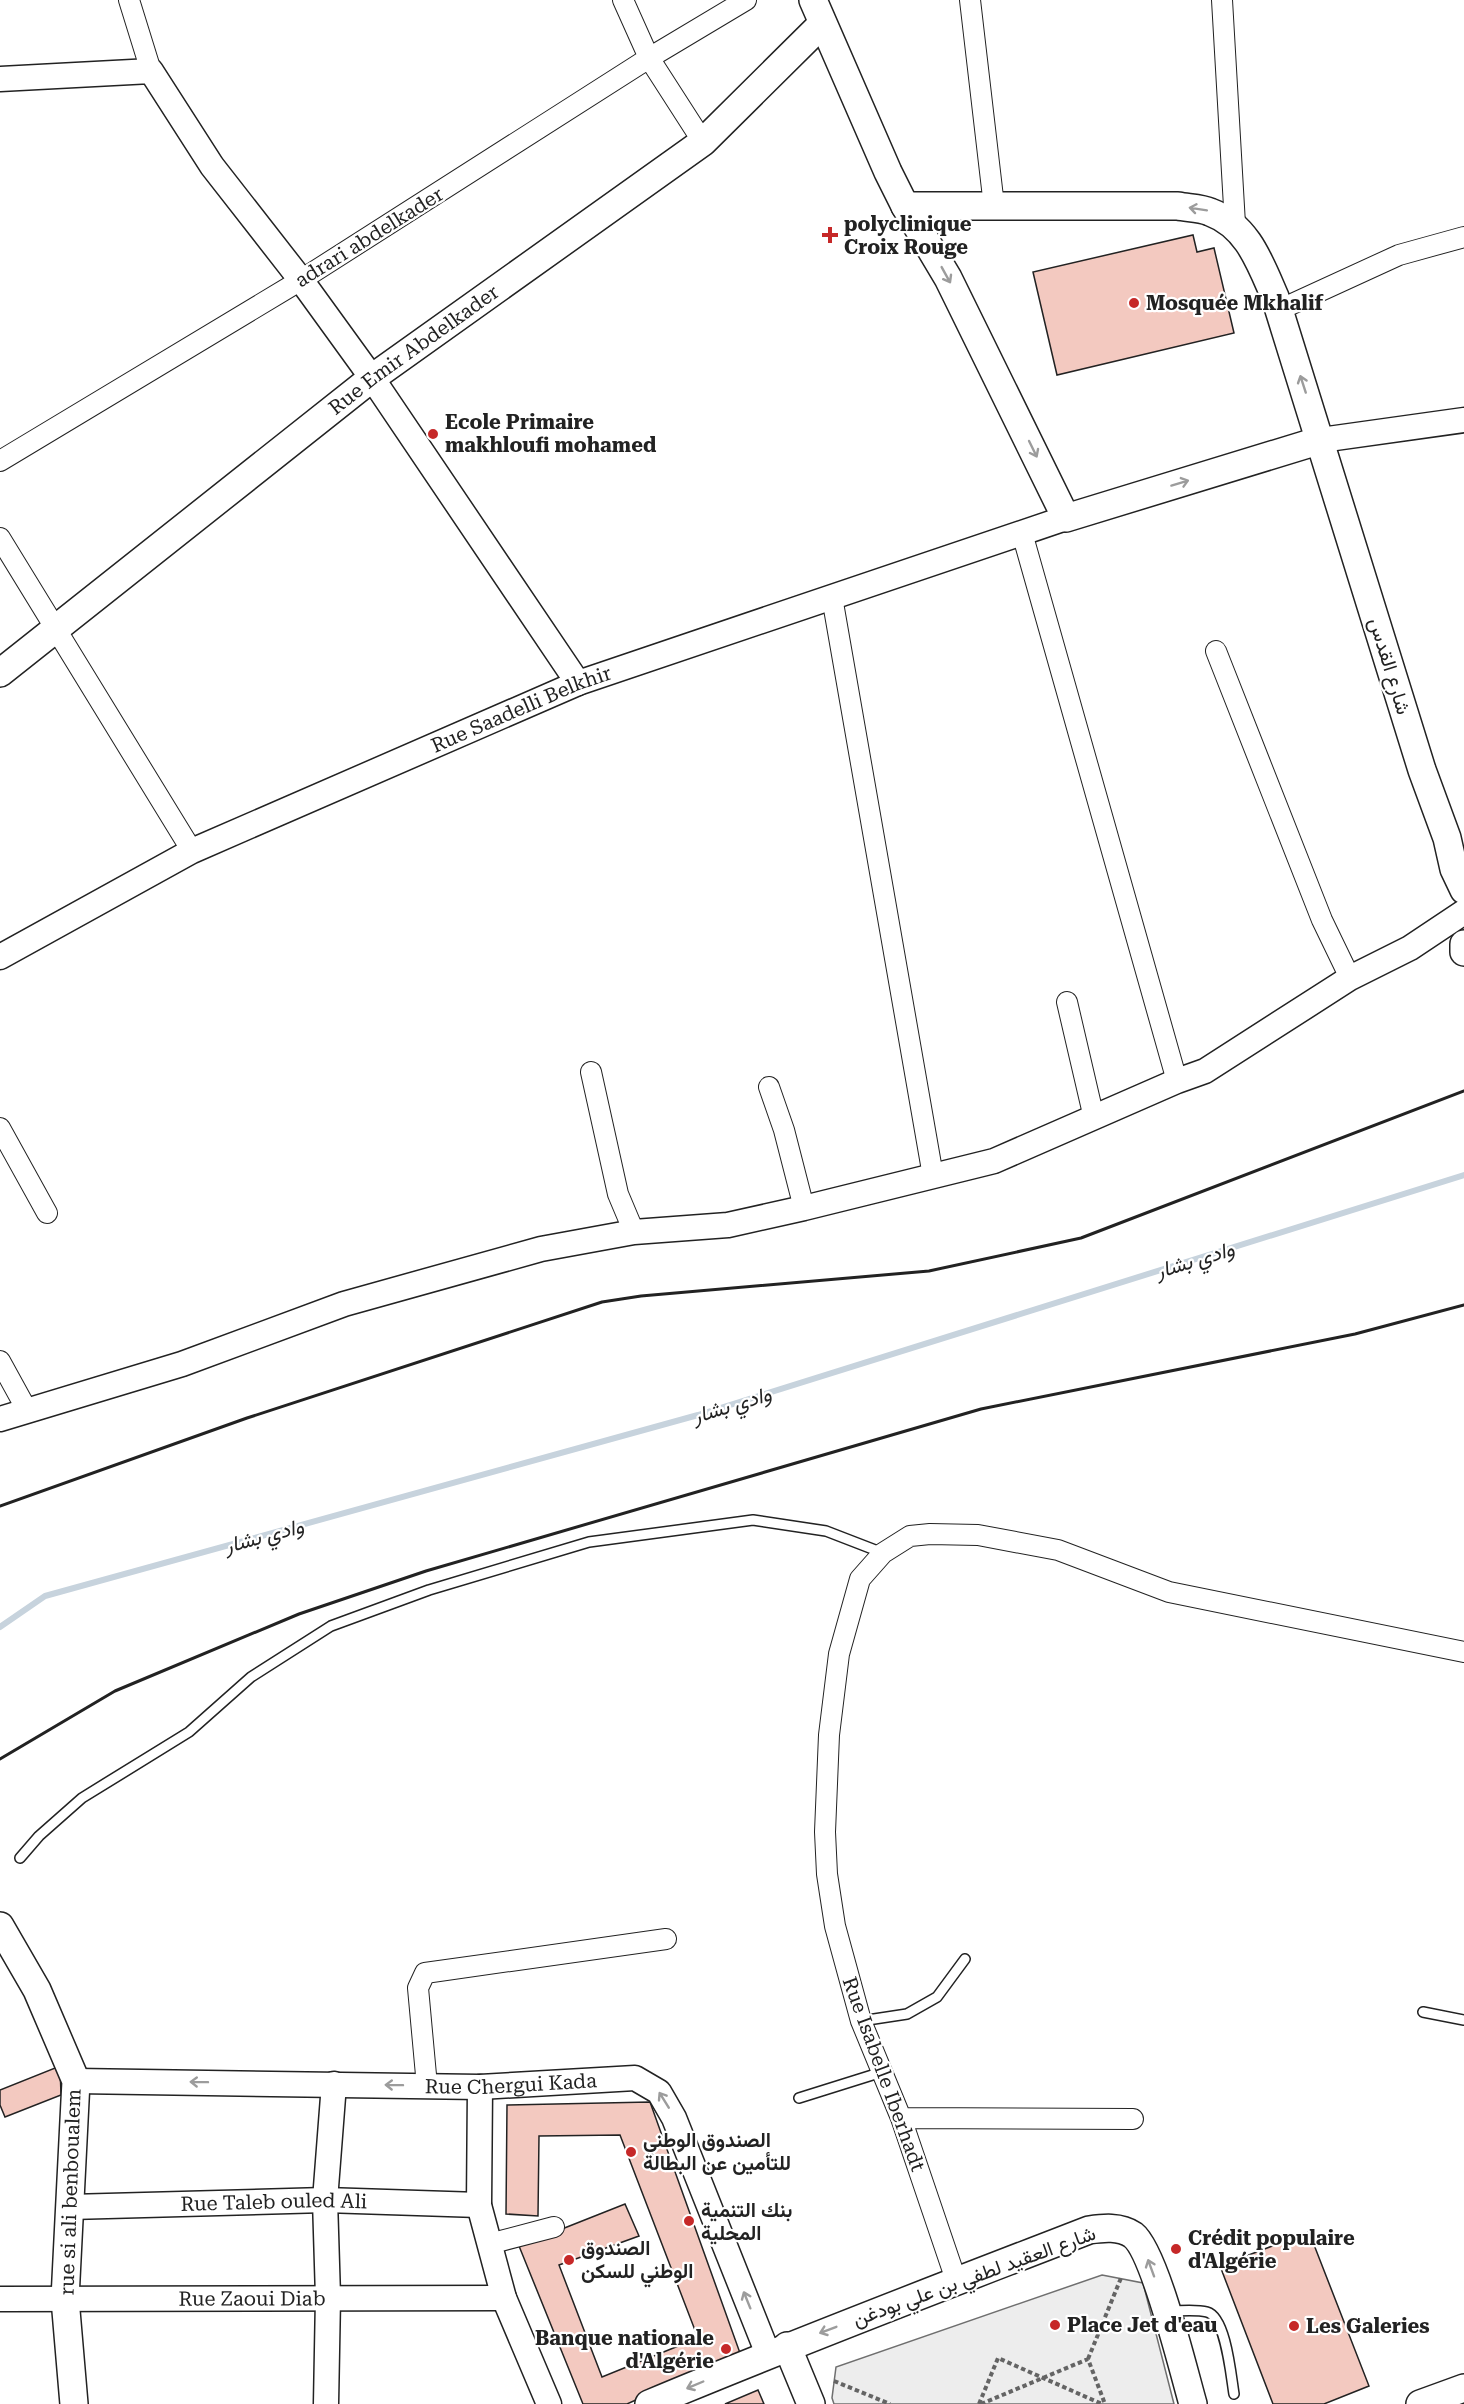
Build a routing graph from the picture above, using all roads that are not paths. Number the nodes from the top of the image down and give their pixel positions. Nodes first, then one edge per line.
1 (129, 0) edge
2 (623, 0) edge
3 (746, 0) edge
4 (970, 0) edge
5 (1222, 0) edge
6 (818, 12) edge
7 (649, 58) junction
8 (151, 71) junction
9 (0, 79) edge
10 (703, 142) junction
11 (905, 206) junction
12 (994, 206) junction
13 (1235, 224) junction
14 (1464, 237) edge
15 (301, 280) junction
16 (1279, 310) junction
17 (372, 378) junction
18 (1464, 420) edge
19 (1321, 440) junction
20 (0, 461) edge
21 (1066, 518) junction
22 (1022, 533) junction
23 (0, 538) edge
24 (832, 597) junction
25 (56, 629) junction
26 (1216, 651) dead end
27 (0, 674) edge
28 (578, 683) junction
29 (192, 851) junction
30 (1464, 890) edge
31 (1464, 912) edge
32 (1464, 944) edge
33 (1464, 952) edge
34 (0, 957) edge
35 (1350, 978) junction
36 (1067, 1002) dead end
37 (591, 1072) dead end
38 (1177, 1081) junction
39 (769, 1087) dead end
40 (1094, 1118) junction
41 (0, 1128) edge
42 (933, 1176) junction
43 (804, 1208) junction
44 (47, 1213) dead end
45 (634, 1232) junction
46 (0, 1361) edge
47 (28, 1412) junction
48 (0, 1419) edge
49 (883, 1553) junction
50 (1464, 1652) edge
51 (21, 1858) dead end
52 (0, 1926) edge
53 (666, 1939) dead end
54 (965, 1959) dead end
55 (1422, 2012) dead end
56 (1464, 2020) edge
57 (861, 2021) junction
58 (882, 2072) junction
59 (76, 2081) junction
60 (334, 2084) junction
61 (427, 2086) junction
62 (480, 2087) junction
63 (799, 2098) dead end
64 (901, 2118) junction
65 (1133, 2119) dead end
66 (326, 2200) junction
67 (479, 2205) junction
68 (70, 2206) junction
69 (554, 2227) dead end
70 (489, 2244) junction
71 (956, 2280) junction
72 (328, 2297) junction
73 (504, 2298) junction
74 (65, 2299) junction
75 (0, 2300) edge
76 (1167, 2311) junction
77 (778, 2350) junction
78 (1464, 2388) edge
79 (1234, 2394) dead end
80 (74, 2404) edge
81 (326, 2404) edge
82 (549, 2404) edge
83 (649, 2404) edge
84 (811, 2404) edge
85 (1193, 2404) edge
86 (1420, 2404) edge

1 - 8 street
2 - 7 street
3 - 7 street, adrari abdelkader
4 - 12 street
5 - 13 street
6 - 10 main road, Rue Emir Abdelkader
6 - 11 main road
7 - 10 street
7 - 15 street, adrari abdelkader
8 - 9 street
8 - 15 street
10 - 17 main road, Rue Emir Abdelkader
11 - 12 main road
11 -> 21 main road
13 -> 12 main road
13 - 16 main road, شارع القدس
14 - 16 street
15 - 17 street
15 - 20 street, adrari abdelkader
19 -> 16 main road, شارع القدس
17 - 25 main road, Rue Emir Abdelkader
17 - 28 street
18 - 19 street
21 -> 19 main road
19 - 30 main road, شارع القدس
21 - 22 street, Rue Saadelli Belkhir
22 - 24 street, Rue Saadelli Belkhir
22 - 38 street
23 - 25 street
24 - 28 street, Rue Saadelli Belkhir
24 - 42 street
25 - 27 main road, Rue Emir Abdelkader
25 - 29 street
26 - 35 street
28 - 29 street, Rue Saadelli Belkhir
29 - 34 street, Rue Saadelli Belkhir
31 - 35 street
32 - 33 main road
35 - 38 street
36 - 40 street
37 - 45 street
38 - 40 street
39 - 43 street
40 - 42 street
41 - 44 street
42 - 43 street
43 - 45 street
45 - 47 street
46 - 47 street
47 - 48 street
49 - 50 street, Rue Isabelle Iberhadt
49 - 51 lane
49 - 57 street, Rue Isabelle Iberhadt
52 - 59 main road, rue si ali benboualem
53 - 61 street
54 - 57 lane
55 - 56 lane
57 - 58 street, Rue Isabelle Iberhadt
58 - 63 lane
58 - 64 street, Rue Isabelle Iberhadt
60 -> 59 street, Rue Chergui Kada
59 - 68 main road, rue si ali benboualem
61 -> 60 street, Rue Chergui Kada
60 - 66 street
61 - 62 street, Rue Chergui Kada
62 - 67 street
77 -> 62 street, Rue Chergui Kada
64 - 65 street
64 - 71 street, Rue Isabelle Iberhadt
66 - 67 street, Rue Taleb ouled Ali
66 - 68 street, Rue Taleb ouled Ali
66 - 72 street
67 - 70 street
68 - 74 main road, rue si ali benboualem
69 - 70 street
70 - 73 street
76 -> 71 main road, شارع العقيد لطفي بن علي بودغن
71 -> 77 main road, شارع العقيد لطفي بن علي بودغن
72 - 73 street, Rue Zaoui Diab
72 - 74 street, Rue Zaoui Diab
72 - 81 street
73 - 82 street
74 - 75 street, Rue Zaoui Diab
74 - 80 main road, rue si ali benboualem
76 - 79 lane
76 - 85 main road, شارع العقيد لطفي بن علي بودغن
77 -> 83 main road, شارع العقيد لطفي بن علي بودغن
77 - 84 main road
78 - 86 main road

